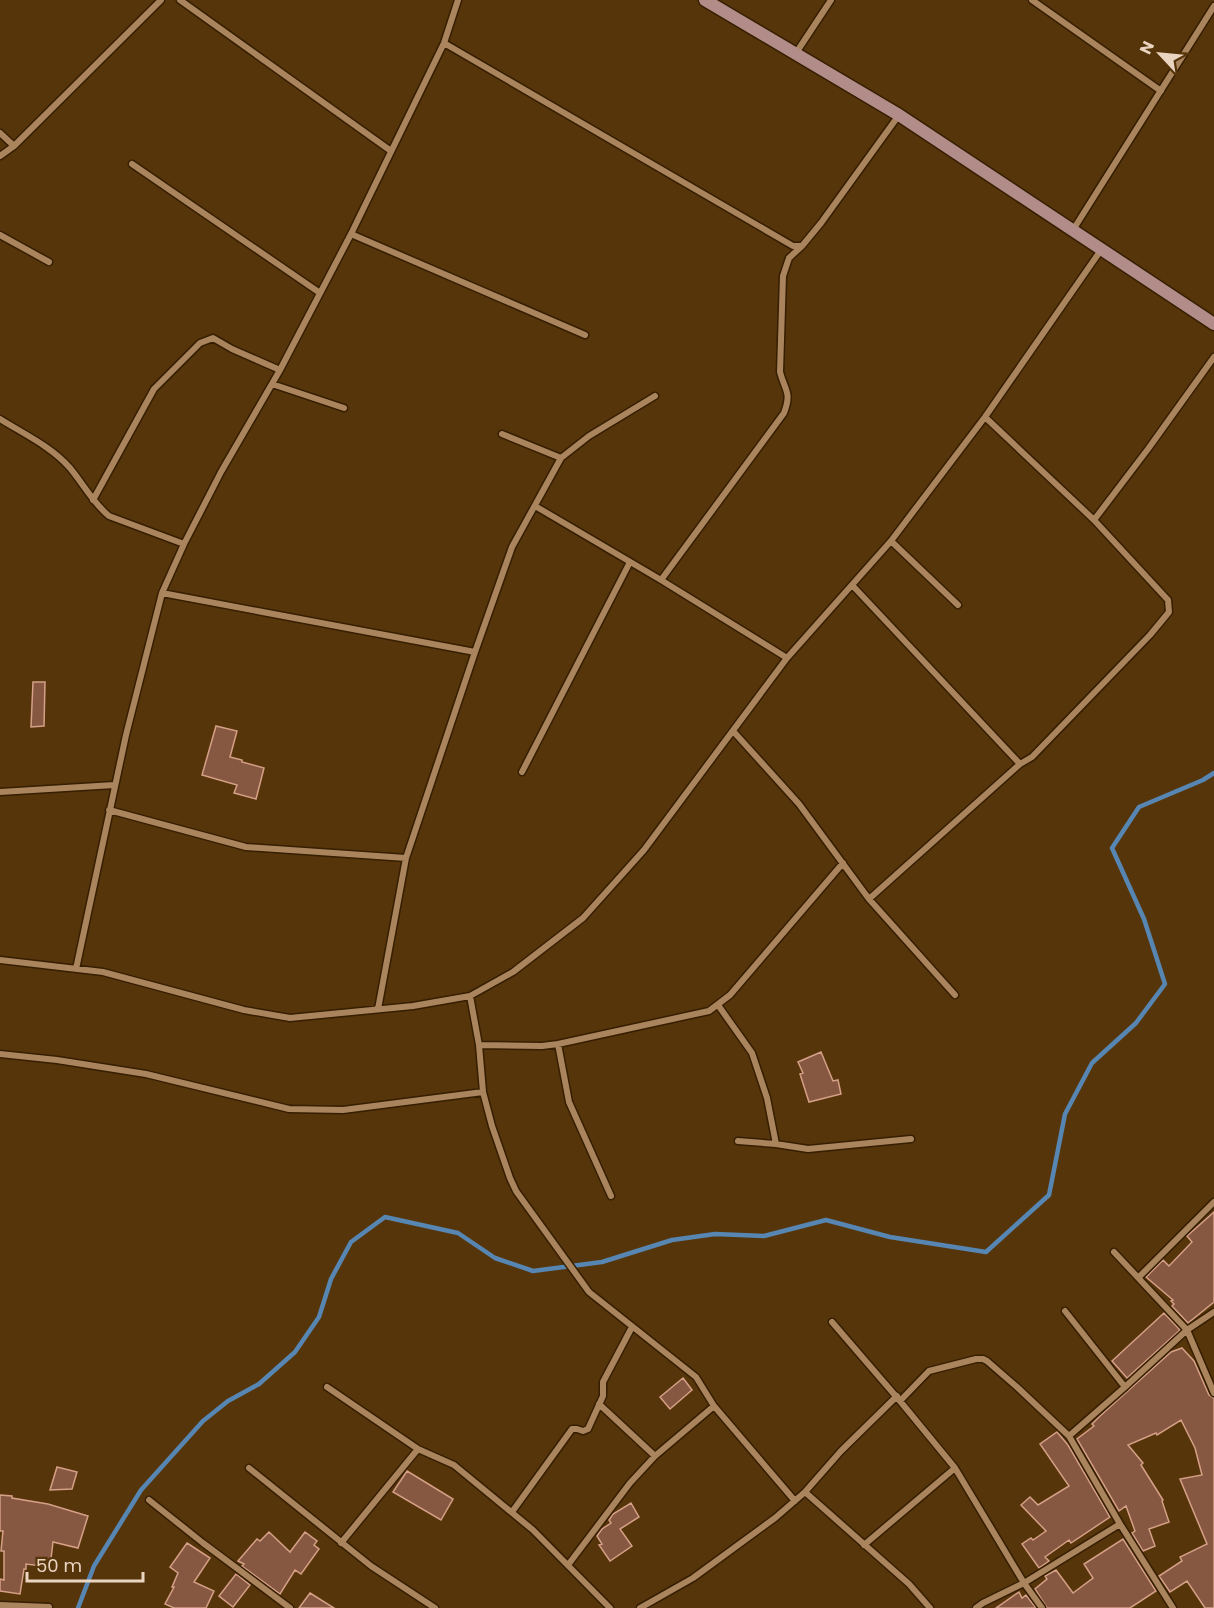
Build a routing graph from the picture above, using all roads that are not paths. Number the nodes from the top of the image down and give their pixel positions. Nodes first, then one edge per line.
1 (161, 0) edge
2 (180, 0) edge
3 (458, 0) edge
4 (705, 0) edge
5 (831, 0) edge
6 (1032, 0) edge
7 (1214, 6) edge
8 (444, 43) junction
9 (796, 54) junction
10 (1161, 91) junction
11 (899, 115) junction
12 (0, 133) edge
13 (15, 146) junction
14 (391, 151) junction
15 (0, 156) edge
16 (132, 164) dead end
17 (1072, 230) junction
18 (351, 234) junction
19 (0, 235) edge
20 (802, 246) junction
21 (1101, 250) junction
22 (49, 262) dead end
23 (320, 293) junction
24 (1214, 324) edge
25 (585, 335) dead end
26 (1214, 357) edge
27 (280, 370) junction
28 (272, 384) junction
29 (655, 396) dead end
30 (344, 408) dead end
31 (985, 417) junction
32 (0, 419) edge
33 (502, 434) dead end
34 (561, 458) junction
35 (93, 500) junction
36 (535, 506) junction
37 (1094, 520) junction
38 (891, 541) junction
39 (184, 544) junction
40 (630, 562) junction
41 (661, 580) junction
42 (852, 585) junction
43 (162, 593) junction
44 (958, 605) dead end
45 (475, 652) junction
46 (787, 658) junction
47 (733, 731) junction
48 (1020, 764) junction
49 (522, 772) dead end
50 (114, 785) junction
51 (0, 792) edge
52 (110, 810) junction
53 (406, 858) junction
54 (843, 863) junction
55 (869, 899) junction
56 (0, 960) edge
57 (76, 969) junction
58 (955, 995) dead end
59 (470, 996) junction
60 (718, 1005) junction
61 (378, 1009) junction
62 (558, 1044) junction
63 (479, 1045) junction
64 (0, 1054) edge
65 (483, 1092) junction
66 (911, 1139) dead end
67 (738, 1141) dead end
68 (776, 1144) junction
69 (611, 1196) dead end
70 (1214, 1202) edge
71 (1114, 1252) dead end
72 (1139, 1277) junction
73 (1065, 1311) dead end
74 (1214, 1312) edge
75 (832, 1322) dead end
76 (632, 1327) junction
77 (1187, 1330) junction
78 (327, 1387) dead end
79 (1125, 1387) junction
80 (1214, 1393) edge
81 (898, 1399) junction
82 (599, 1404) junction
83 (714, 1406) junction
84 (1069, 1436) junction
85 (418, 1449) junction
86 (656, 1456) junction
87 (955, 1467) junction
88 (249, 1468) dead end
89 (805, 1492) junction
90 (149, 1500) dead end
91 (795, 1501) junction
92 (512, 1512) junction
93 (1120, 1524) junction
94 (341, 1543) junction
95 (864, 1545) junction
96 (568, 1565) junction
97 (1024, 1584) junction
98 (0, 1605) edge
99 (49, 1607) edge
100 (290, 1608) edge
101 (435, 1608) edge
102 (610, 1608) edge
103 (640, 1608) edge
104 (930, 1608) edge
105 (976, 1608) edge
106 (1042, 1608) edge
107 (1173, 1608) edge

1 - 13 street
2 - 14 street
3 - 8 street
4 - 9 main road
5 - 9 street
6 - 10 street
7 - 10 street
8 - 14 street
8 - 20 street
9 - 11 main road
10 - 17 street
11 - 17 main road
11 - 20 street
12 - 13 street
13 - 15 street
14 - 18 street
16 - 23 street
17 - 21 main road
18 - 23 street
18 - 25 street
19 - 22 street
20 - 41 street
21 - 24 main road
21 - 31 street
23 - 27 street
26 - 37 street
27 - 28 street
27 - 35 street
28 - 30 street
28 - 39 street
29 - 34 street
31 - 37 street
31 - 38 street
32 - 35 street
33 - 34 street
34 - 36 street
35 - 39 street
36 - 40 street
36 - 45 street
37 - 48 street
38 - 42 street
38 - 44 street
39 - 43 street
40 - 41 street
40 - 49 street
41 - 46 street
42 - 46 street
42 - 48 street
43 - 45 street
43 - 50 street
45 - 53 street
46 - 47 street
47 - 54 street
47 - 59 street
48 - 55 street
50 - 51 street
50 - 52 street
52 - 53 street
52 - 57 street
53 - 61 street
54 - 55 street
54 - 60 street
55 - 58 street
56 - 57 street
57 - 61 street
59 - 61 street
59 - 63 street
60 - 62 street
60 - 68 street
62 - 63 street
62 - 69 street
63 - 65 street
64 - 65 street
65 - 76 street
66 - 68 street
67 - 68 street
70 - 72 street
71 - 72 street
72 - 77 street
73 - 79 street
74 - 77 street
75 - 81 street
76 - 82 street
76 - 83 street
77 - 79 street
77 - 80 street
78 - 85 street
79 - 84 street
81 - 84 street
81 - 87 street
81 - 89 street
82 - 86 street
82 - 92 street
83 - 86 street
83 - 91 street
84 - 93 street
85 - 92 street
85 - 94 street
86 - 96 street
87 - 95 street
87 - 97 street
88 - 94 street
89 - 91 street
89 - 95 street
90 - 100 street
91 - 103 street
92 - 96 street
93 - 97 street
93 - 107 street
94 - 101 street
95 - 104 street
96 - 102 street
97 - 105 street
97 - 106 street
98 - 99 street

